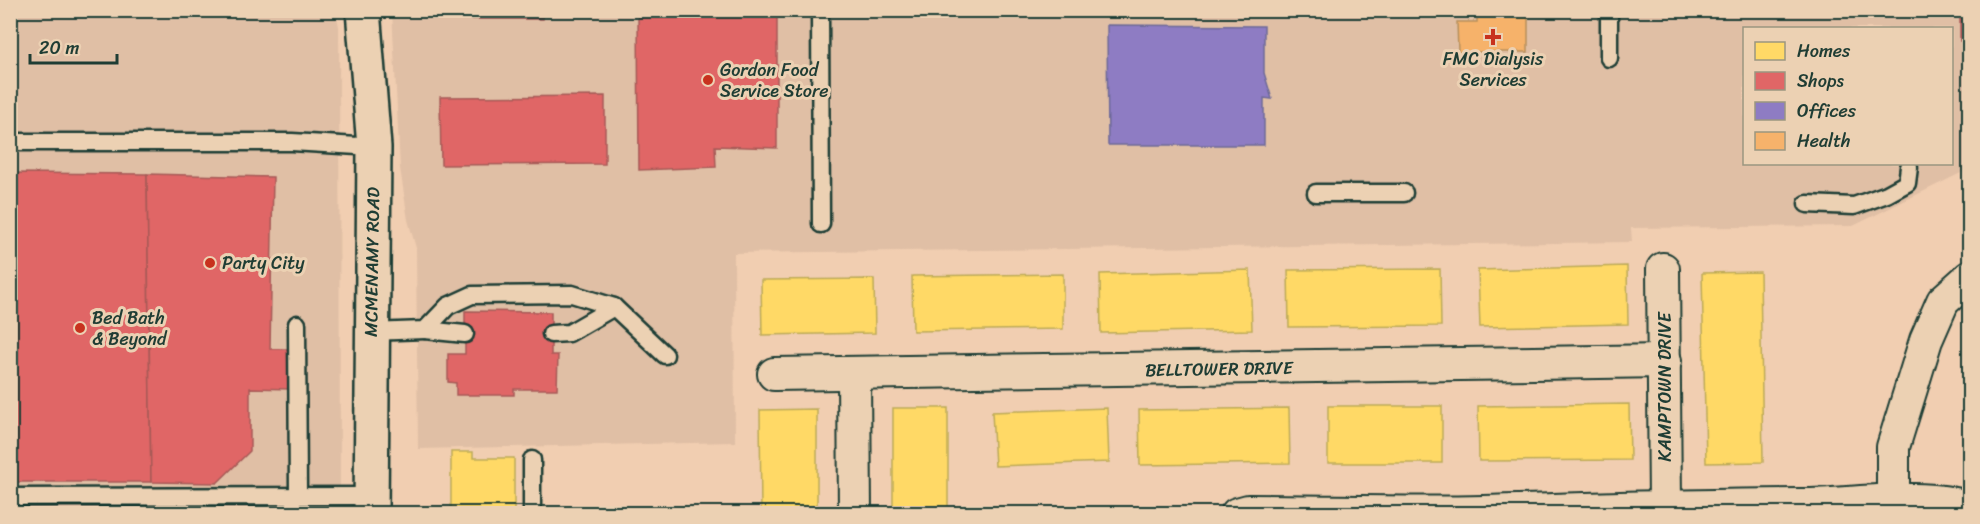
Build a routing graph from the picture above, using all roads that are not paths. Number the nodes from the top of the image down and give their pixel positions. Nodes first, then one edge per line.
1 (363, 10) edge
2 (820, 10) edge
3 (1609, 10) edge
4 (1609, 58) dead end
5 (10, 142) edge
6 (374, 147) junction
7 (1909, 167) dead end
8 (1316, 193) dead end
9 (1404, 193) dead end
10 (1807, 204) dead end
11 (821, 224) dead end
12 (1663, 269) dead end
13 (1970, 277) edge
14 (614, 307) junction
15 (297, 324) dead end
16 (425, 330) junction
17 (370, 332) junction
18 (465, 334) dead end
19 (551, 334) dead end
20 (665, 355) dead end
21 (1665, 361) junction
22 (774, 374) dead end
23 (854, 375) junction
24 (532, 460) dead end
25 (298, 496) junction
26 (10, 497) edge
27 (1893, 502) junction
28 (371, 505) edge
29 (1665, 505) junction
30 (1970, 508) edge
31 (1793, 509) edge
32 (532, 513) edge
33 (855, 513) edge
34 (1237, 513) edge
35 (1482, 513) edge

1 - 6 street, MCMENAMY ROAD
2 - 11 lane
3 - 4 lane
5 - 6 lane
6 - 17 street, MCMENAMY ROAD
7 - 10 lane
8 - 9 lane
12 - 21 street, KAMPTOWN DRIVE
13 - 27 street
14 - 16 lane
14 - 19 lane
14 - 20 lane
15 - 25 lane
16 - 17 lane
16 - 18 lane
17 - 28 street, MCMENAMY ROAD
21 - 23 street, BELLTOWER DRIVE
21 - 29 street, KAMPTOWN DRIVE
22 - 23 street, BELLTOWER DRIVE
23 - 33 street
24 - 32 lane
25 - 26 lane
25 - 28 lane
27 - 30 street
27 - 31 street
29 - 31 street
29 - 35 street
34 - 35 street

